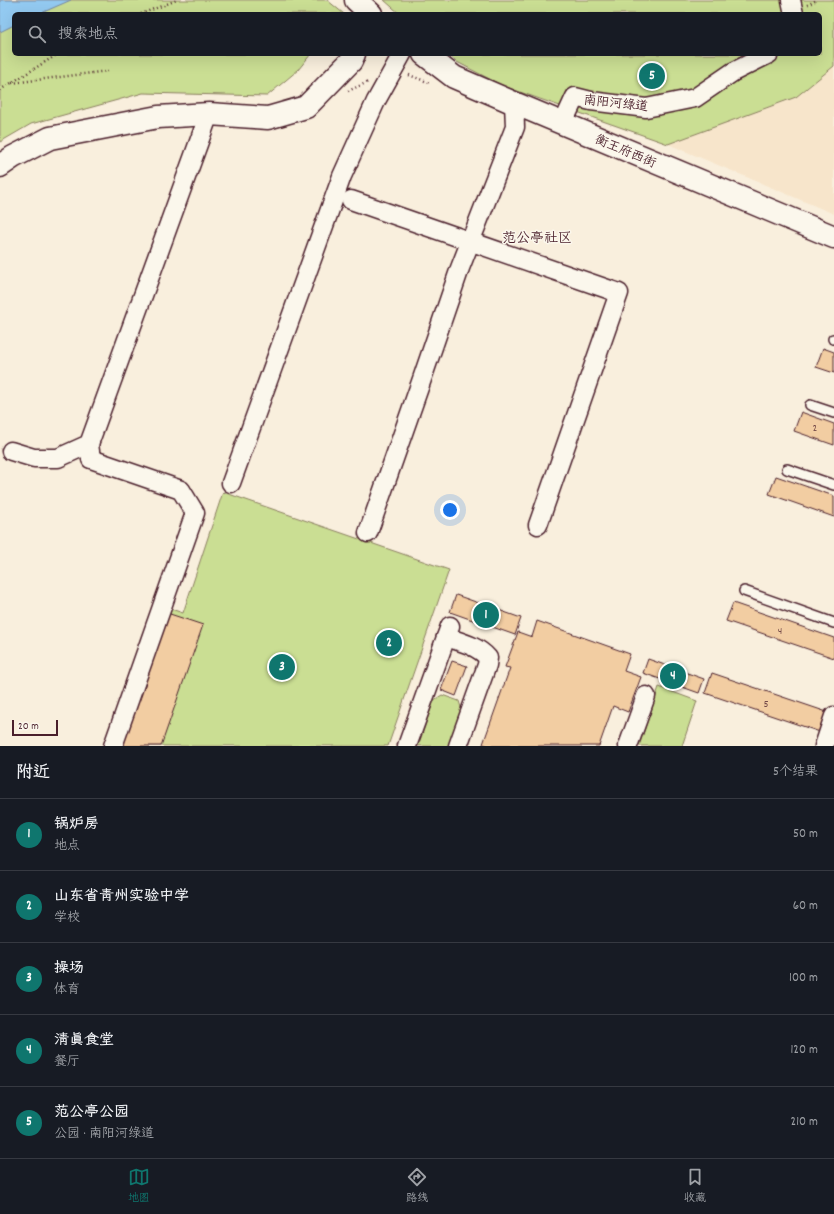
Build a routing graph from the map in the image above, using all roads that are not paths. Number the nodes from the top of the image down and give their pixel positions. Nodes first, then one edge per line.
1 (356, 0) edge
2 (791, 0) edge
3 (369, 12) edge
4 (794, 12) edge
5 (353, 56) edge
6 (401, 56) edge
7 (427, 56) edge
8 (765, 56) edge
9 (514, 103) junction
10 (209, 114) junction
11 (563, 123) junction
12 (0, 166) edge
13 (351, 200) dead end
14 (834, 237) edge
15 (470, 241) junction
16 (810, 405) dead end
17 (834, 413) edge
18 (89, 444) junction
19 (10, 452) dead end
20 (787, 469) dead end
21 (232, 482) dead end
22 (834, 485) edge
23 (538, 525) dead end
24 (368, 533) dead end
25 (744, 591) dead end
26 (834, 623) edge
27 (646, 696) dead end
28 (834, 716) edge
29 (113, 746) edge
30 (407, 746) edge
31 (458, 746) edge
32 (628, 746) edge
33 (824, 746) edge

1 - 3 street
2 - 4 street
5 - 10 street
6 - 21 street
7 - 9 street, 衡王府西街
8 - 11 street, 南阳河绿道
9 - 11 street, 衡王府西街
9 - 15 street
10 - 12 street
10 - 18 street
11 - 14 street, 衡王府西街
13 - 15 street
15 - 23 street
15 - 24 street
16 - 17 lane
18 - 19 street
18 - 29 street
20 - 22 lane
25 - 26 lane
27 - 32 street
28 - 33 street
30 - 31 street

